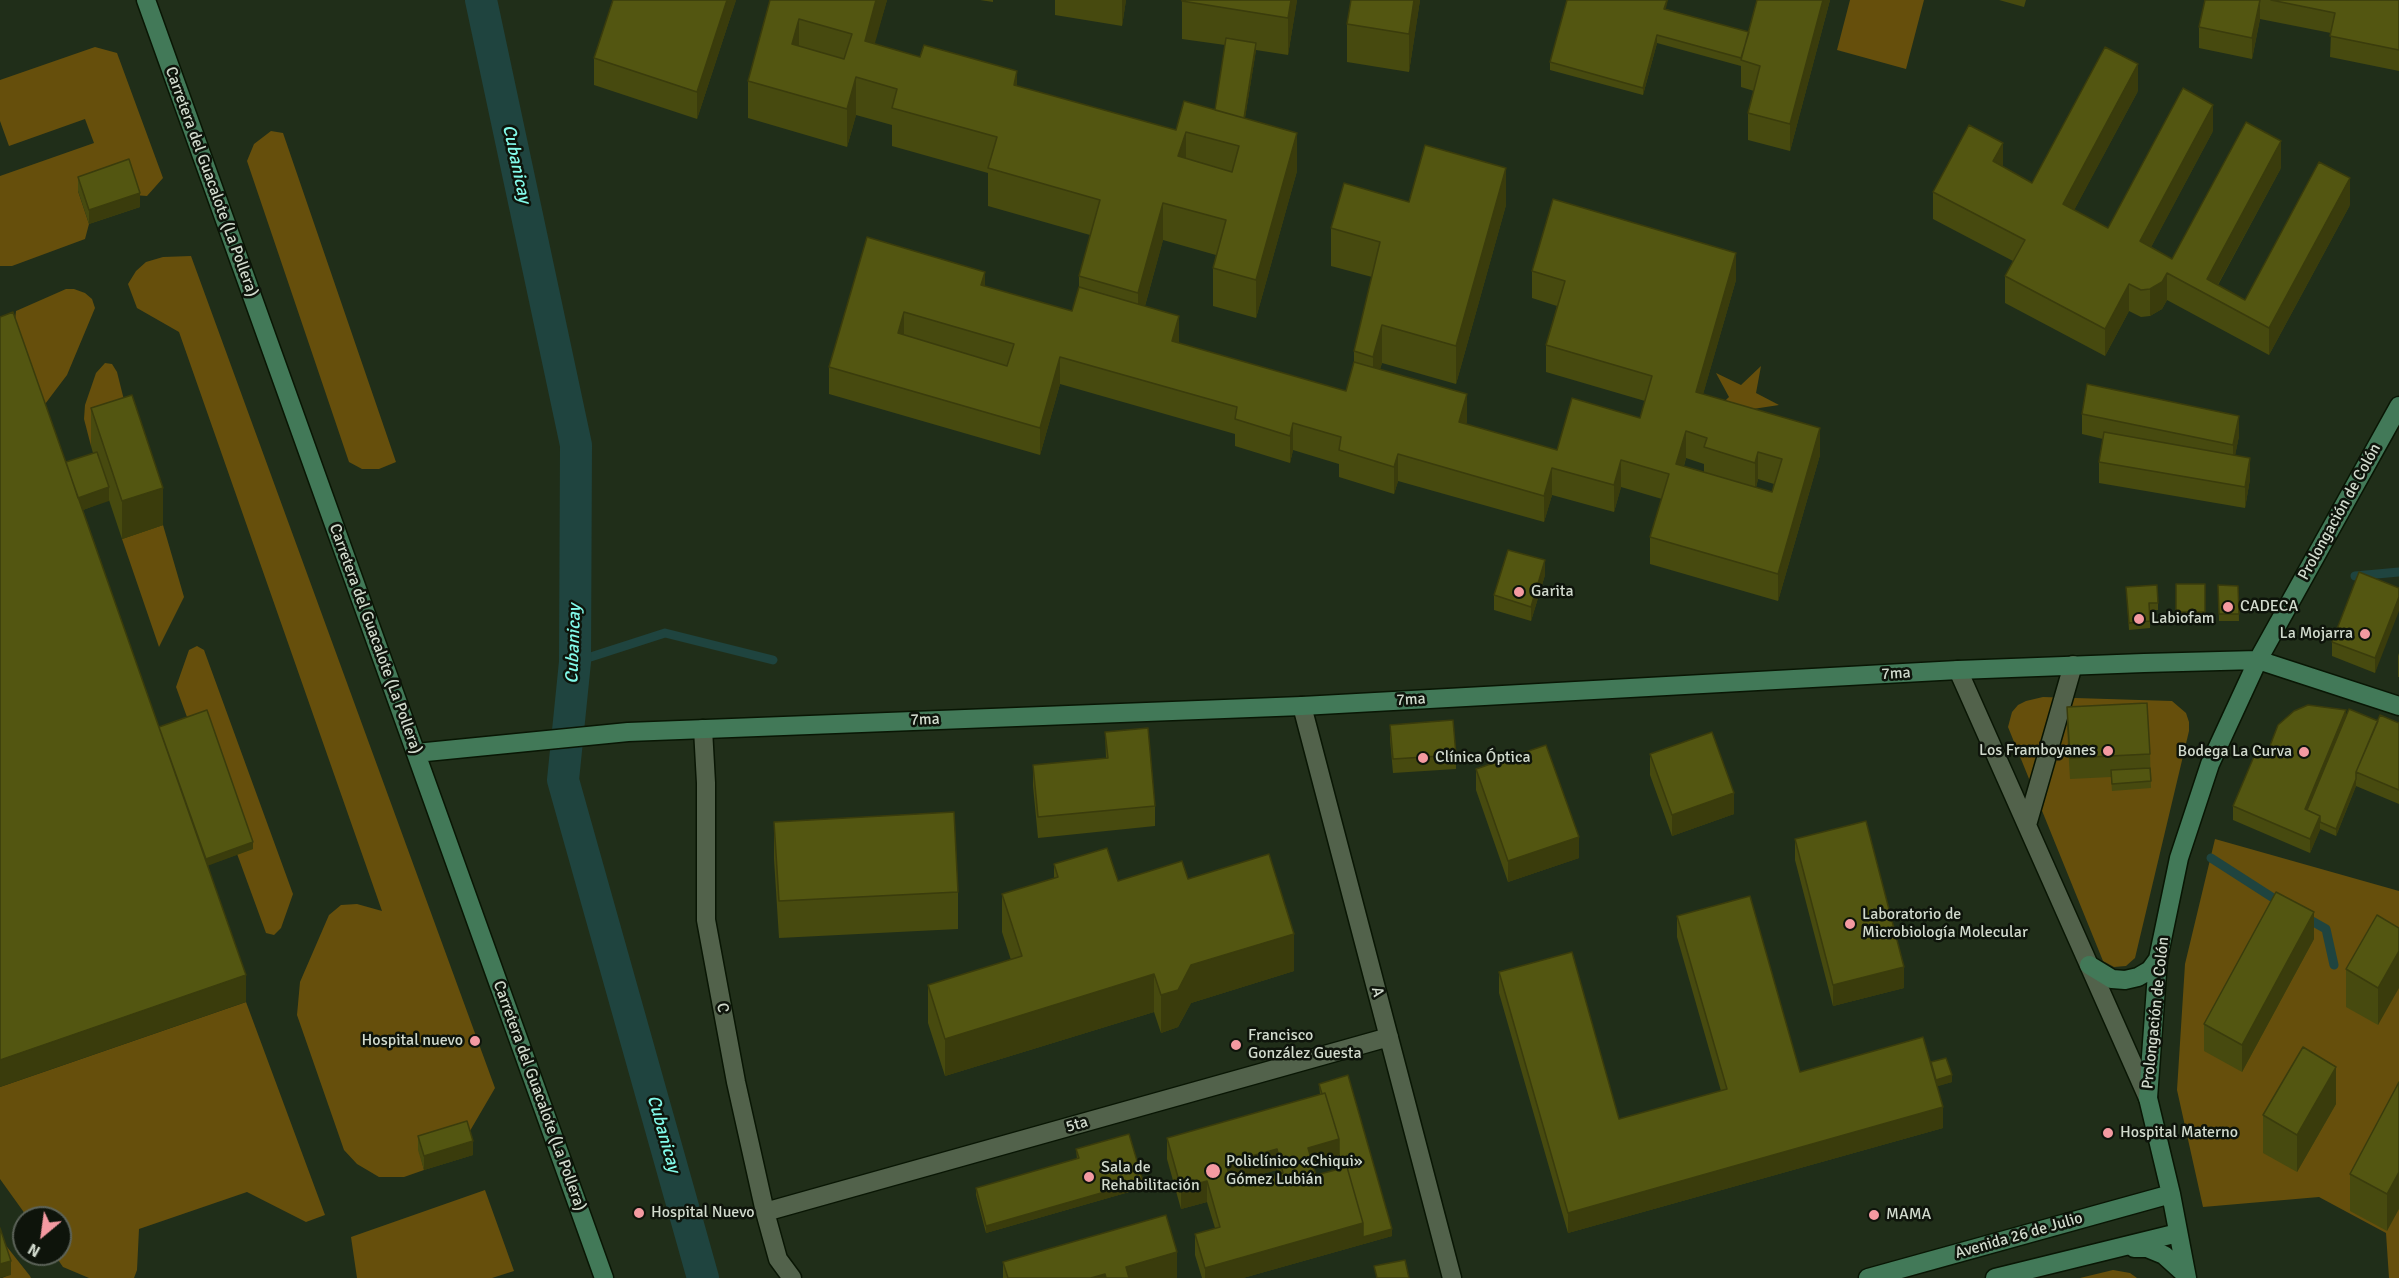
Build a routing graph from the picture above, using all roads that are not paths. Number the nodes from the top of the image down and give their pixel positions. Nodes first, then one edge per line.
1 (146, 0) edge
2 (2399, 406) edge
3 (2258, 660) junction
4 (2073, 664) junction
5 (1958, 670) junction
6 (1302, 706) junction
7 (2399, 706) edge
8 (703, 729) junction
9 (416, 753) junction
10 (2026, 825) junction
11 (2158, 959) junction
12 (2089, 965) junction
13 (1389, 1037) junction
14 (2148, 1098) junction
15 (2171, 1194) junction
16 (765, 1212) junction
17 (2178, 1233) junction
18 (2117, 1249) junction
19 (2187, 1276) edge
20 (604, 1278) edge
21 (792, 1278) edge
22 (1452, 1278) edge
23 (1868, 1278) edge
24 (1995, 1278) edge

1 - 9 main road, Carretera del Guacalote (La Pollera)
2 - 3 main road, Prolongación de Colón
3 - 4 main road, 7ma
3 - 7 main road, 7ma
3 - 11 main road, Prolongación de Colón
4 - 5 main road, 7ma
4 - 10 street
5 - 6 main road, 7ma
5 - 10 street, Prolongación de Colón
6 - 8 main road, 7ma
6 - 13 street, A
8 - 9 main road, 7ma
8 - 16 street, C
9 - 20 main road, Carretera del Guacalote (La Pollera)
10 - 12 street, Prolongación de Colón
11 - 12 main road
11 - 14 main road, Prolongación de Colón
12 - 14 street, Prolongación de Colón
13 - 16 street, 5ta
13 - 22 street, A
14 - 15 main road, Prolongación de Colón
15 - 17 main road, Prolongación de Colón
15 - 23 main road, Avenida 26 de Julio
16 - 21 street, C
17 - 18 main road, Avenida 26 de Julio
17 - 19 main road, Prolongación de Colón
18 - 19 main road
18 - 24 main road, Avenida 26 de Julio

